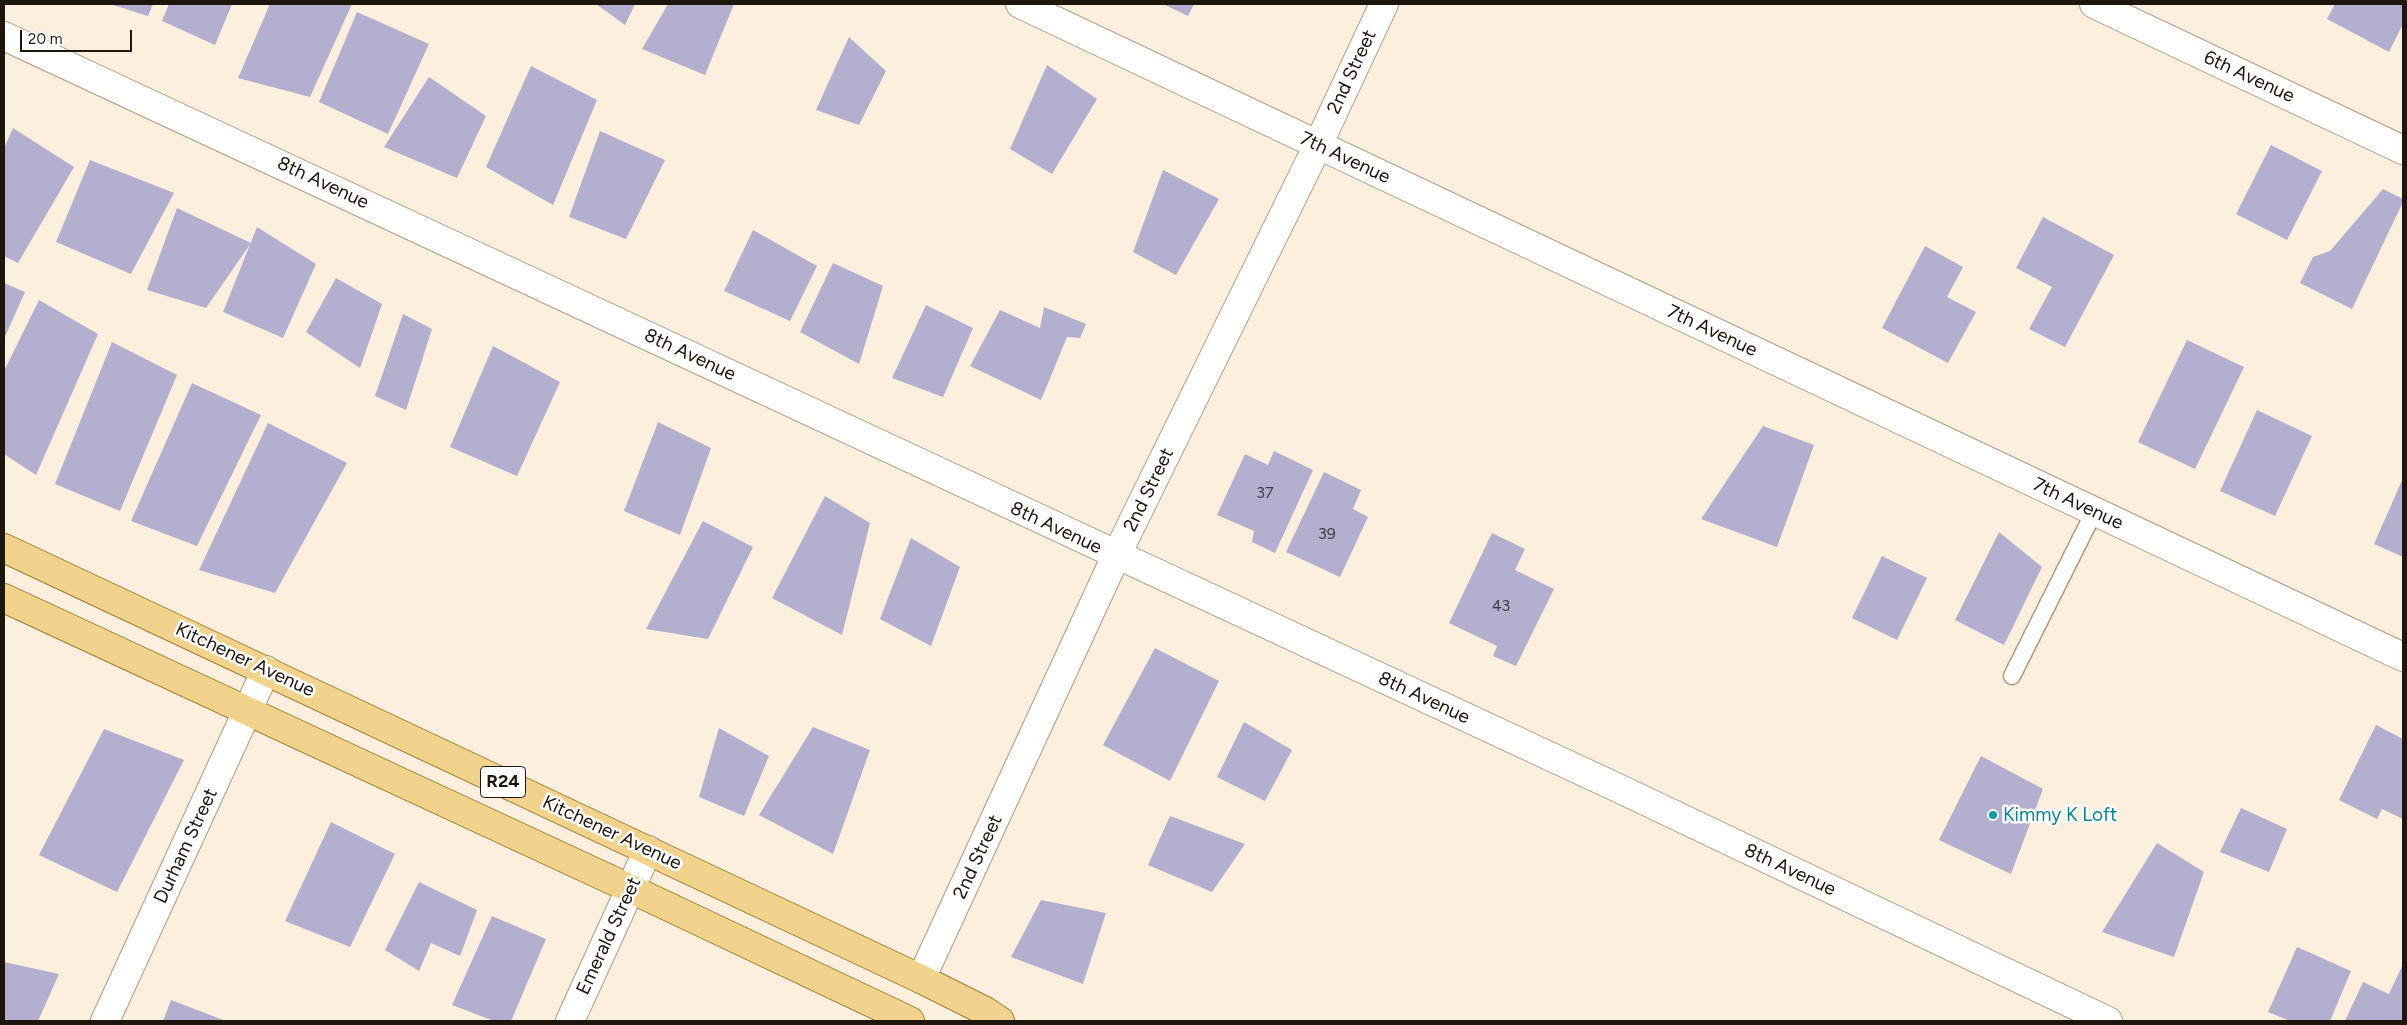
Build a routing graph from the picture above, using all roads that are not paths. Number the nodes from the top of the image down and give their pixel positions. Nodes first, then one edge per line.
1 (1020, 4) edge
2 (1384, 4) edge
3 (2094, 4) edge
4 (4, 36) edge
5 (1318, 145) junction
6 (2403, 150) edge
7 (2094, 512) junction
8 (4, 548) edge
9 (1116, 556) junction
10 (4, 598) edge
11 (2403, 657) edge
12 (266, 670) junction
13 (2012, 676) dead end
14 (248, 710) junction
15 (648, 850) junction
16 (631, 888) junction
17 (921, 979) junction
18 (989, 1018) edge
19 (105, 1021) edge
20 (570, 1021) edge
21 (910, 1021) edge
22 (2108, 1021) edge

1 - 5 street, 7th Avenue
2 - 5 street, 2nd Street
3 - 6 street, 6th Avenue
4 - 9 street, 8th Avenue
5 - 7 street, 7th Avenue
5 - 9 street, 2nd Street
7 - 11 street, 7th Avenue
7 - 13 lane
8 - 12 main road, Kitchener Avenue / R24
9 - 17 street, 2nd Street
9 - 22 street, 8th Avenue
10 - 14 main road, R24
12 - 14 street, Durham Street
12 - 15 main road, Kitchener Avenue / R24
14 - 16 main road, R24
14 - 19 street, Durham Street
15 - 16 street, Emerald Street
15 - 17 main road, Kitchener Avenue / R24
16 - 20 street, Emerald Street
16 - 21 main road, R24
17 - 18 main road, Kitchener Avenue / R24

